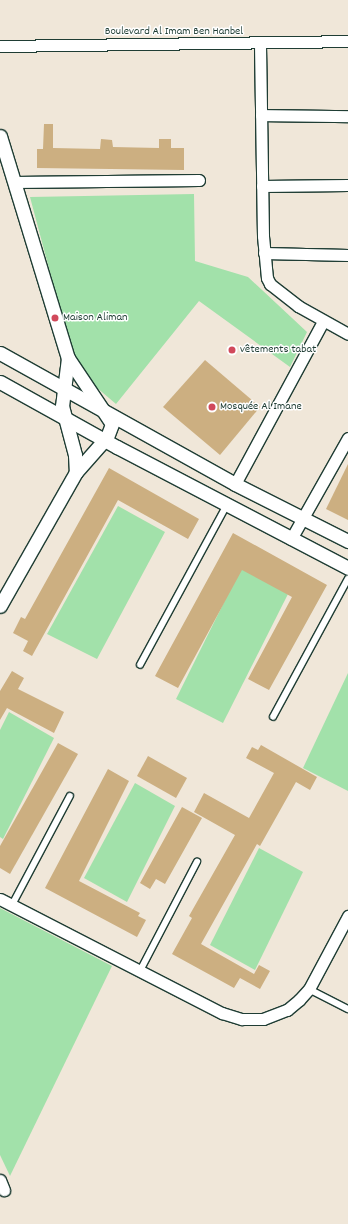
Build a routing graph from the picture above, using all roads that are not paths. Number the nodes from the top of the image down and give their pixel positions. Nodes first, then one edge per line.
1 (348, 41) edge
2 (260, 44) junction
3 (0, 46) edge
4 (261, 115) junction
5 (348, 116) edge
6 (0, 136) edge
7 (3, 160) edge
8 (199, 180) dead end
9 (14, 182) junction
10 (348, 185) edge
11 (262, 186) junction
12 (264, 253) junction
13 (348, 255) edge
14 (323, 321) junction
15 (348, 334) edge
16 (0, 353) edge
17 (68, 358) junction
18 (0, 382) edge
19 (63, 388) junction
20 (104, 411) junction
21 (65, 417) junction
22 (103, 440) junction
23 (348, 440) edge
24 (76, 472) junction
25 (235, 484) junction
26 (227, 505) junction
27 (302, 518) junction
28 (291, 538) junction
29 (348, 541) edge
30 (348, 568) edge
31 (348, 579) edge
32 (0, 606) edge
33 (140, 665) dead end
34 (272, 717) dead end
35 (70, 796) dead end
36 (197, 862) dead end
37 (0, 899) edge
38 (12, 905) junction
39 (348, 916) edge
40 (140, 971) junction
41 (309, 988) junction
42 (348, 1009) edge

1 - 2 street, Boulevard Al Imam Ben Hanbel
2 - 3 street, Boulevard Al Imam Ben Hanbel
2 - 4 street
4 - 5 street
4 - 11 street
6 - 7 street
7 - 9 street
8 - 9 street
9 - 17 street
10 - 11 street
11 - 12 street
12 - 13 street
12 - 14 street
14 - 15 street
14 - 25 street
16 - 19 street
17 - 19 street
17 - 20 street
18 - 21 street
19 - 20 street
19 - 21 street
20 - 22 street
20 - 25 street
21 - 22 street
21 - 24 street
22 - 24 street
22 - 26 street
23 - 27 street
24 - 32 street
25 - 27 street
26 - 28 street
26 - 33 lane
27 - 28 street
27 - 29 street
28 - 30 street
31 - 34 lane
35 - 38 lane
36 - 40 lane
37 - 38 street
38 - 40 street
39 - 41 street
40 - 41 street
41 - 42 lane

